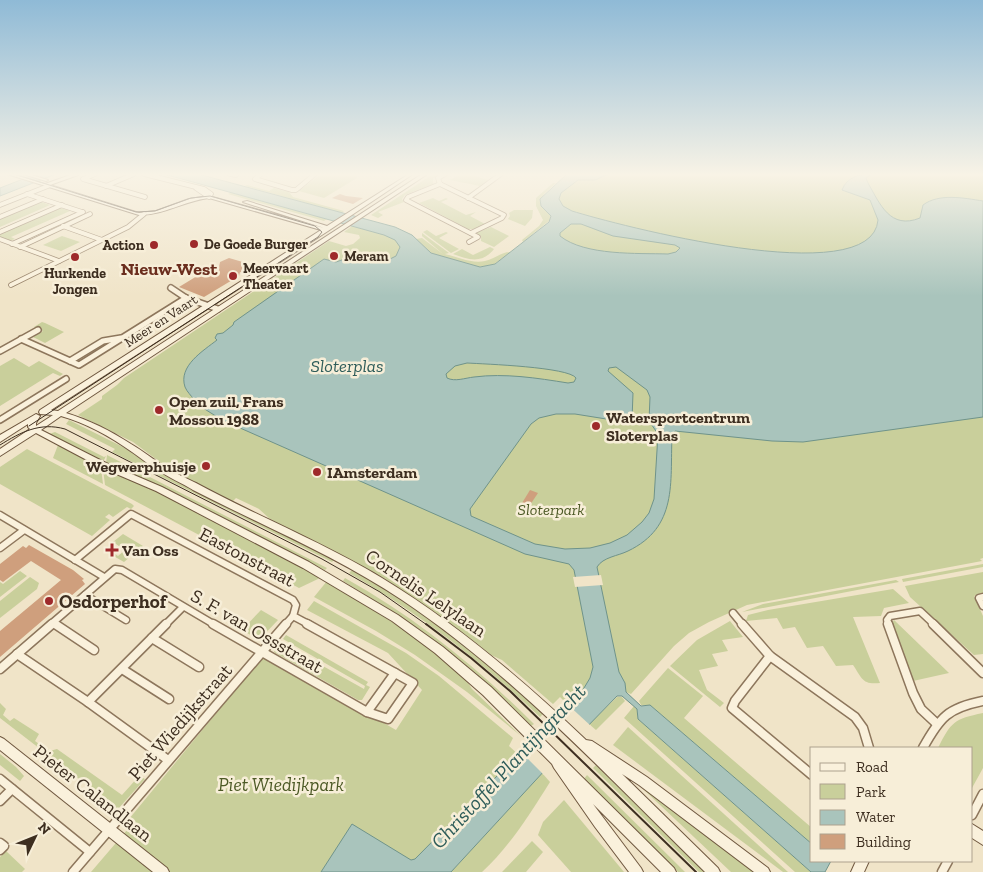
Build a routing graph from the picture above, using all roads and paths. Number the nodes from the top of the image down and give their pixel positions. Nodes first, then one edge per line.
1 (40, 215) edge
2 (76, 215) edge
3 (88, 215) edge
4 (141, 215) edge
5 (271, 215) edge
6 (287, 215) edge
7 (348, 215) edge
8 (361, 215) edge
9 (436, 215) edge
10 (501, 215) edge
11 (56, 224) junction
12 (63, 226) junction
13 (328, 227) junction
14 (336, 231) junction
15 (0, 232) edge
16 (471, 232) junction
17 (1, 240) edge
18 (102, 240) junction
19 (469, 242) dead end
20 (12, 244) junction
21 (20, 247) junction
22 (59, 261) junction
23 (11, 285) dead end
24 (171, 288) dead end
25 (186, 298) junction
26 (205, 307) junction
27 (216, 310) junction
28 (38, 330) dead end
29 (123, 337) junction
30 (21, 339) junction
31 (0, 351) edge
32 (70, 361) junction
33 (66, 379) dead end
34 (43, 412) junction
35 (63, 414) junction
36 (35, 417) junction
37 (0, 420) edge
38 (37, 431) junction
39 (0, 439) edge
40 (0, 453) edge
41 (1, 517) edge
42 (24, 530) junction
43 (0, 548) edge
44 (75, 560) junction
45 (104, 577) junction
46 (85, 595) junction
47 (983, 597) edge
48 (983, 606) edge
49 (183, 607) junction
50 (733, 613) dead end
51 (293, 616) junction
52 (126, 620) dead end
53 (53, 623) junction
54 (152, 638) junction
55 (94, 650) dead end
56 (261, 653) junction
57 (17, 654) junction
58 (770, 656) junction
59 (199, 667) dead end
60 (0, 669) edge
61 (122, 669) junction
62 (982, 670) edge
63 (394, 673) junction
64 (169, 699) dead end
65 (983, 701) edge
66 (88, 702) junction
67 (367, 712) junction
68 (936, 723) junction
69 (0, 743) edge
70 (869, 747) edge
71 (924, 747) edge
72 (602, 759) junction
73 (168, 760) junction
74 (810, 773) edge
75 (0, 779) edge
76 (578, 786) junction
77 (12, 789) junction
78 (983, 794) edge
79 (0, 801) edge
80 (973, 813) edge
81 (109, 830) junction
82 (973, 831) edge
83 (983, 839) edge
84 (0, 843) edge
85 (0, 850) edge
86 (90, 852) junction
87 (73, 872) edge
88 (163, 872) edge
89 (637, 872) edge
90 (670, 872) edge
91 (714, 872) edge
92 (764, 872) edge

1 - 15 street
2 - 11 street
3 - 12 street
4 - 18 street
5 - 13 main road
6 - 13 main road
7 - 13 main road, Meer en Vaart
8 - 14 main road, Meer en Vaart
9 - 16 street
10 - 16 street
11 - 12 street
11 - 20 street
12 - 18 street
12 - 21 street
13 - 14 main road
13 - 26 main road, Meer en Vaart
14 - 27 main road, Meer en Vaart
16 - 19 street
17 - 20 street
18 - 22 street
20 - 21 street
21 - 22 street
22 - 23 street
24 - 25 street
25 - 26 street
25 - 29 street
26 - 27 street
26 - 34 main road, Meer en Vaart
27 - 35 main road, Meer en Vaart
28 - 30 street
29 - 32 street
29 - 32 street
30 - 31 street
30 - 32 street
33 - 37 street
34 - 35 main road, Cornelis Lelylaan
34 - 36 main road, Meer en Vaart
35 - 38 main road
35 - 72 main road, Cornelis Lelylaan
36 - 38 main road
36 - 39 main road, Meer en Vaart
38 - 40 main road
38 - 76 main road
41 - 42 street
42 - 43 street
42 - 44 street
44 - 45 street
44 - 51 street, Eastonstraat
45 - 46 street
45 - 49 street, S. F. van Ossstraat
46 - 52 street
46 - 53 street
47 - 48 street
49 - 54 street
49 - 56 street, S. F. van Ossstraat
50 - 58 street
51 - 56 street, Piet Wiedijkstraat
51 - 63 street
53 - 55 street
53 - 57 street
54 - 59 street
54 - 61 street
56 - 67 street, S. F. van Ossstraat
56 - 73 street, Piet Wiedijkstraat
57 - 60 street
57 - 66 street
58 - 70 street
58 - 74 street
61 - 64 street
61 - 66 street
62 - 68 street
63 - 67 street
63 - 67 street
65 - 68 street
66 - 73 street
68 - 71 street
69 - 81 main road, Pieter Calandlaan
72 - 91 main road, Cornelis Lelylaan
72 - 92 main road
73 - 81 street, Piet Wiedijkstraat
75 - 77 street
76 - 89 main road
76 - 90 main road
77 - 79 street
77 - 86 street
78 - 80 street
81 - 86 street, Piet Wiedijkstraat
81 - 88 main road, Pieter Calandlaan
82 - 83 main road
84 - 85 street
86 - 87 street, Piet Wiedijkstraat

